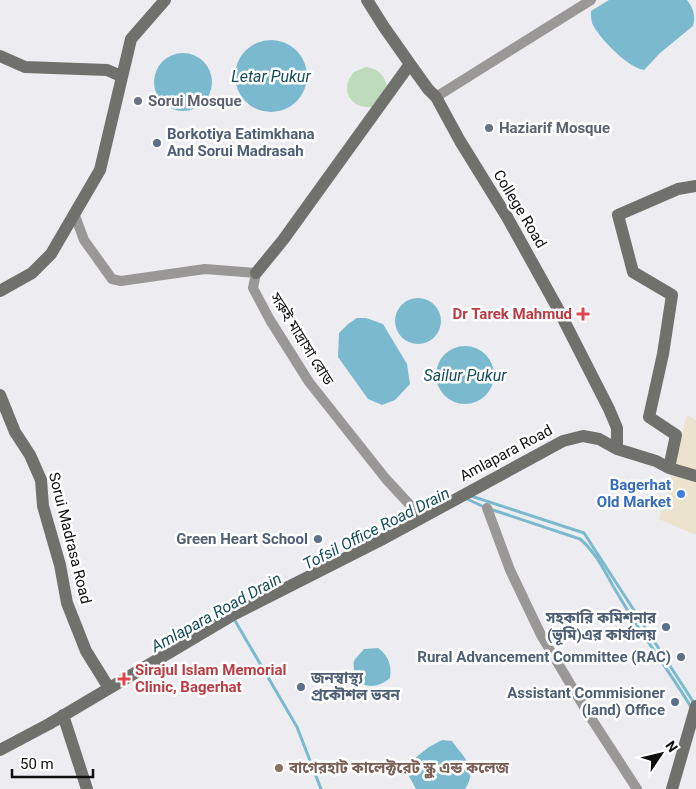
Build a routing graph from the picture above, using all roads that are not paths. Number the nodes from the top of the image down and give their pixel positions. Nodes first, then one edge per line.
1 (165, 0) edge
2 (367, 0) edge
3 (591, 0) edge
4 (0, 56) edge
5 (410, 64) junction
6 (121, 76) junction
7 (436, 97) junction
8 (696, 186) edge
9 (74, 212) junction
10 (256, 273) junction
11 (0, 291) edge
12 (0, 395) edge
13 (618, 449) junction
14 (669, 468) junction
15 (696, 476) edge
16 (487, 508) dead end
17 (422, 518) junction
18 (109, 688) junction
19 (696, 706) edge
20 (64, 715) junction
21 (0, 750) edge
22 (87, 789) edge
23 (637, 789) edge
24 (672, 789) edge

1 - 6 street
2 - 5 street, College Road
3 - 7 street
4 - 6 street
5 - 7 street, College Road
5 - 10 street
6 - 9 street
7 - 13 street, College Road
8 - 14 street
9 - 10 street
9 - 11 street
10 - 17 street, সরুই মাদ্রাসা রোড
12 - 18 street, Sorui Madrasa Road
13 - 14 street, Amlapara Road
13 - 17 street, Amlapara Road
14 - 15 street, Amlapara Road
16 - 23 street
17 - 18 street, Amlapara Road
18 - 20 street, Amlapara Road
19 - 24 street
20 - 21 street, Amlapara Road
20 - 22 street

